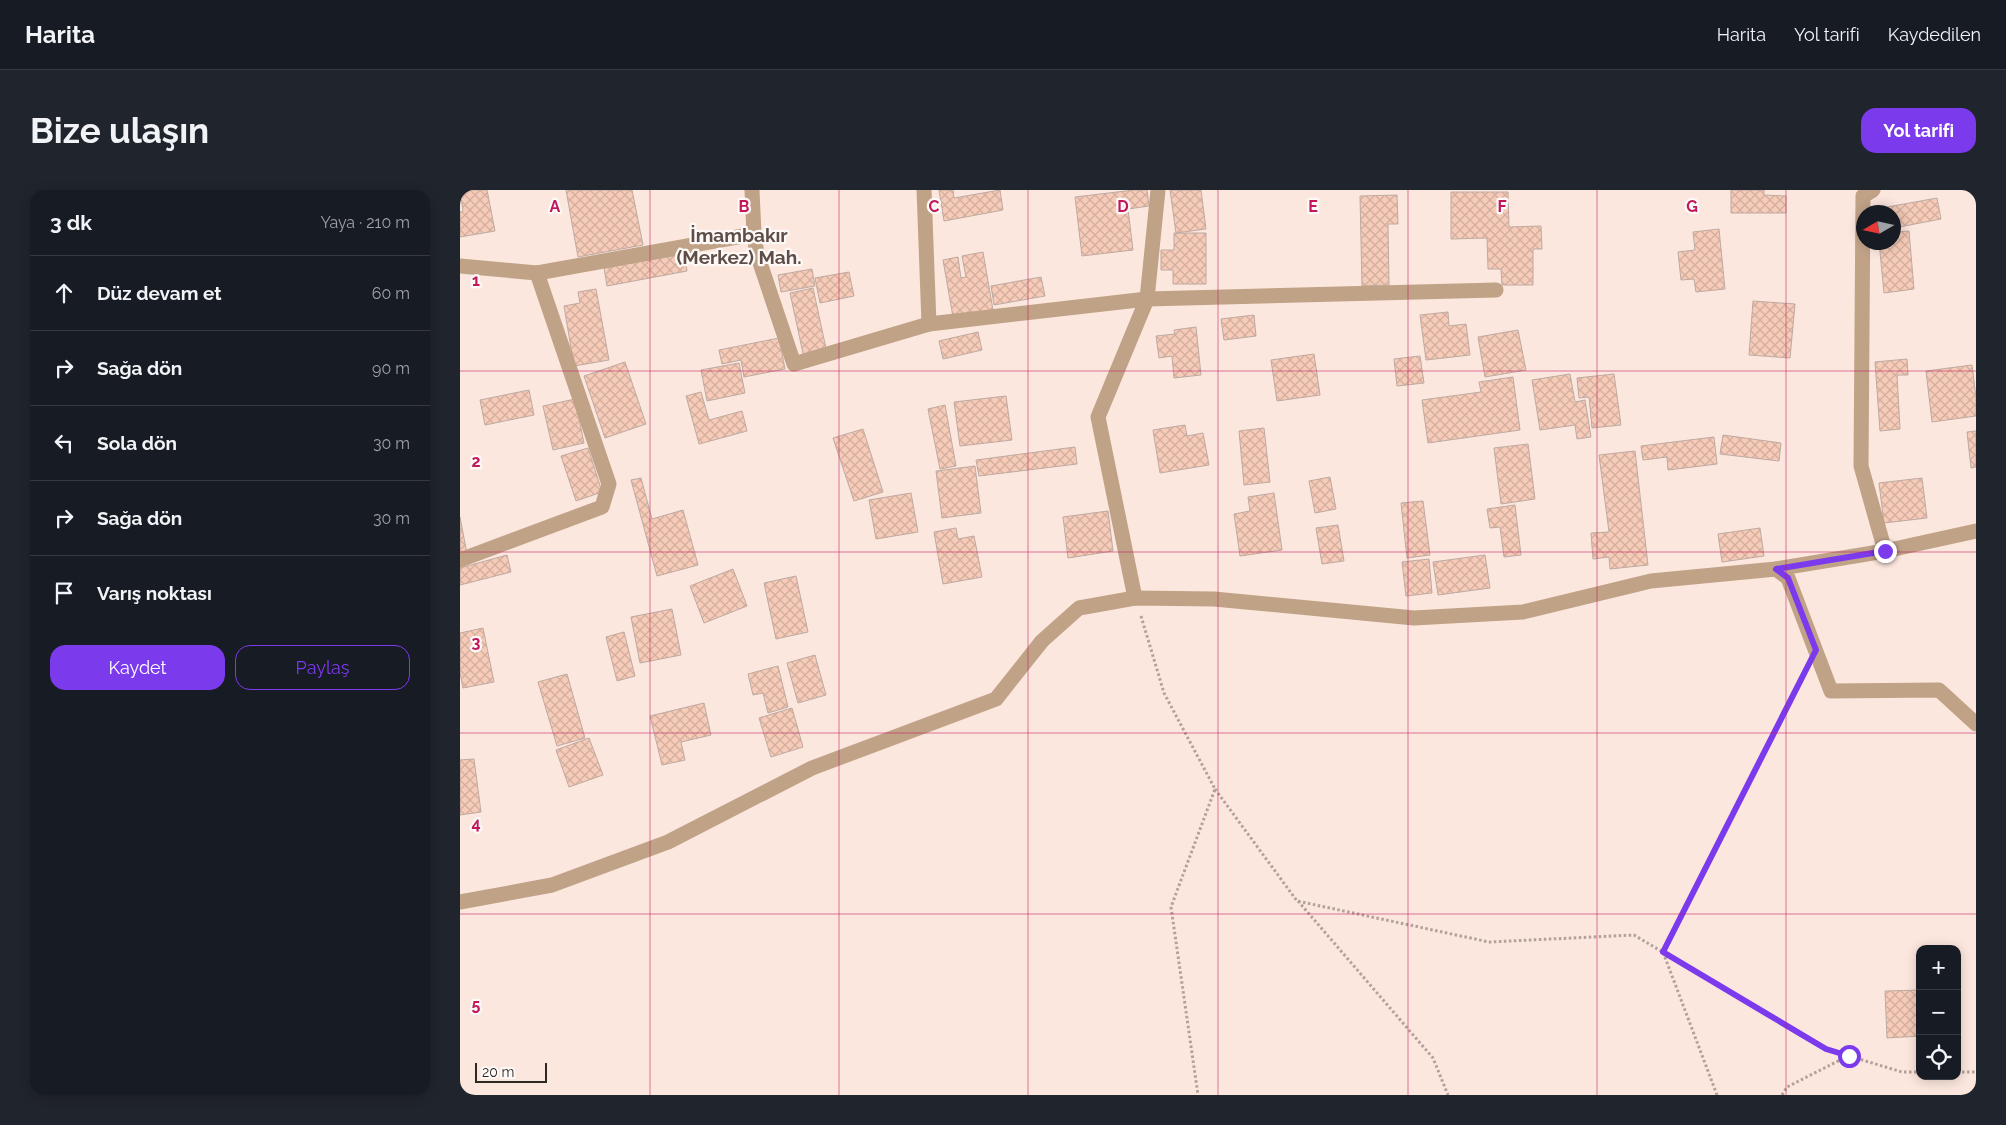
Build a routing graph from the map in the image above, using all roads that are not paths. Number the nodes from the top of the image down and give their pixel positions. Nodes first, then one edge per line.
1 (752, 190) edge
2 (924, 190) edge
3 (1158, 190) edge
4 (1873, 190) edge
5 (754, 234) junction
6 (460, 266) edge
7 (537, 273) junction
8 (1496, 290) dead end
9 (1147, 299) junction
10 (929, 324) junction
11 (1976, 531) edge
12 (1885, 551) junction
13 (460, 560) edge
14 (1776, 569) junction
15 (1135, 598) junction
16 (1976, 724) edge
17 (460, 902) edge

1 - 5 street
2 - 10 street
3 - 9 street
4 - 12 street
5 - 7 street
5 - 10 street
6 - 7 street
7 - 13 street
8 - 9 street
9 - 10 street
9 - 15 street
11 - 12 street
12 - 14 street
14 - 15 street
14 - 16 street
15 - 17 street

